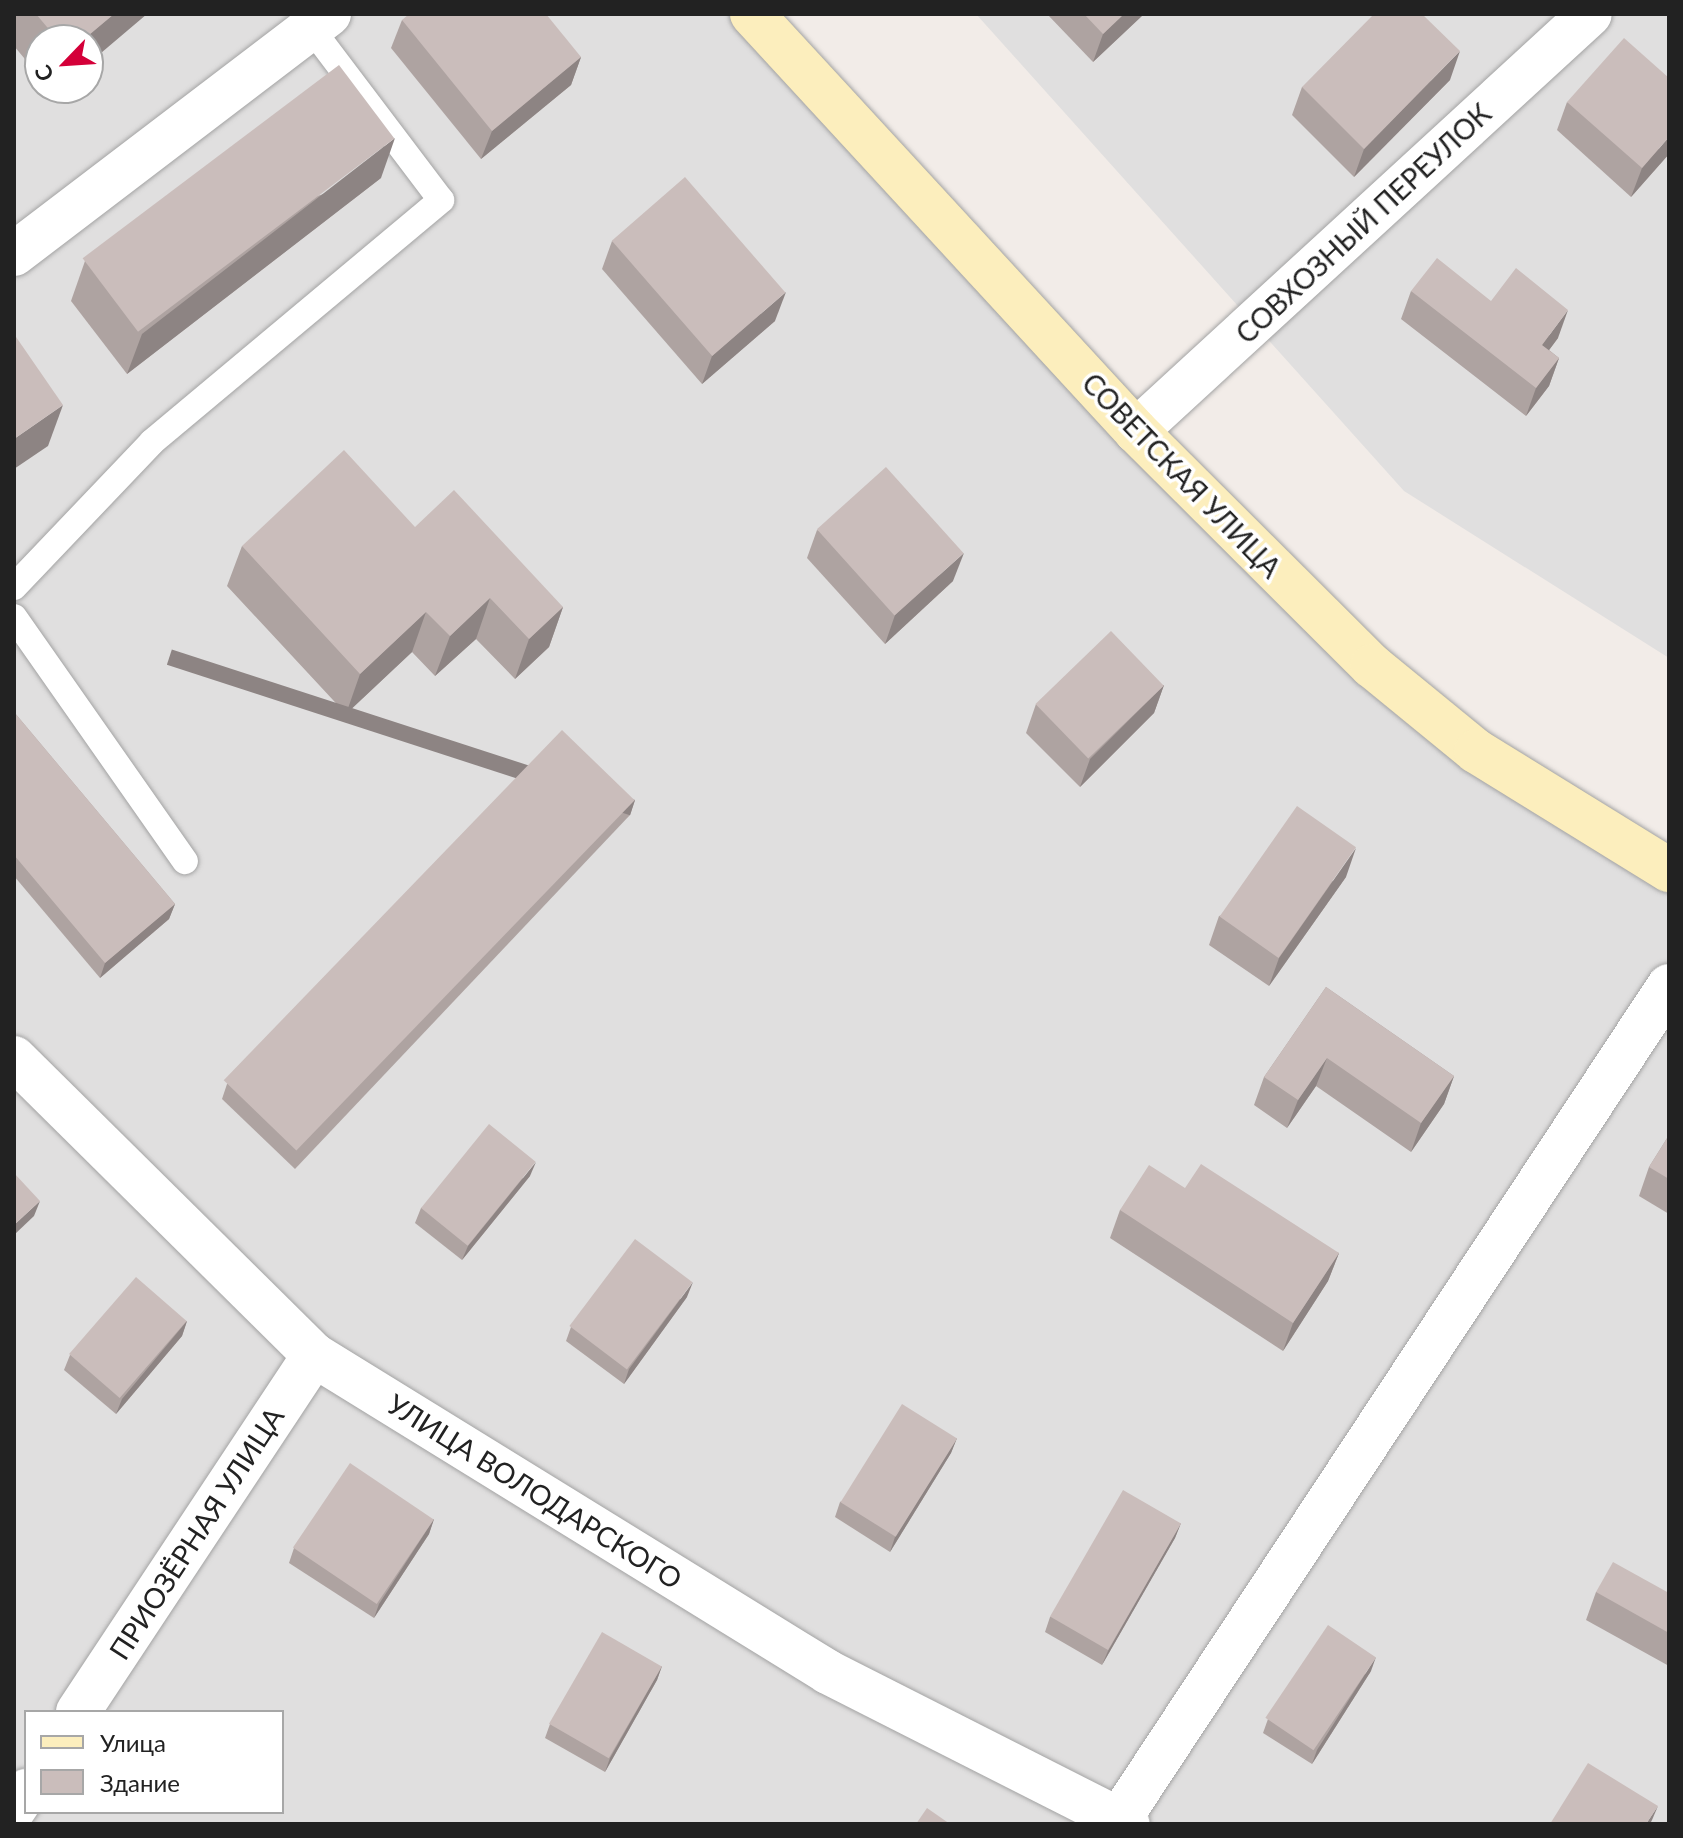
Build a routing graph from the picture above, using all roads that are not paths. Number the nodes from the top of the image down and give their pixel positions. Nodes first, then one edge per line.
1 (1590, 14) edge
2 (761, 17) edge
3 (320, 21) edge
4 (14, 254) edge
5 (1136, 431) junction
6 (14, 587) edge
7 (14, 617) edge
8 (185, 861) dead end
9 (1669, 870) edge
10 (1669, 986) edge
11 (14, 1058) edge
12 (314, 1355) junction
13 (79, 1710) edge
14 (1121, 1822) edge

1 - 5 street, СОВХОЗНЫЙ ПЕРЕУЛОК
2 - 5 street, СОВЕТСКАЯ УЛИЦА
3 - 4 street
3 - 6 lane
5 - 9 street, СОВЕТСКАЯ УЛИЦА
7 - 8 lane
10 - 14 street
11 - 12 street, УЛИЦА ВОЛОДАРСКОГО
12 - 13 street, ПРИОЗЁРНАЯ УЛИЦА
12 - 14 street, УЛИЦА ВОЛОДАРСКОГО

